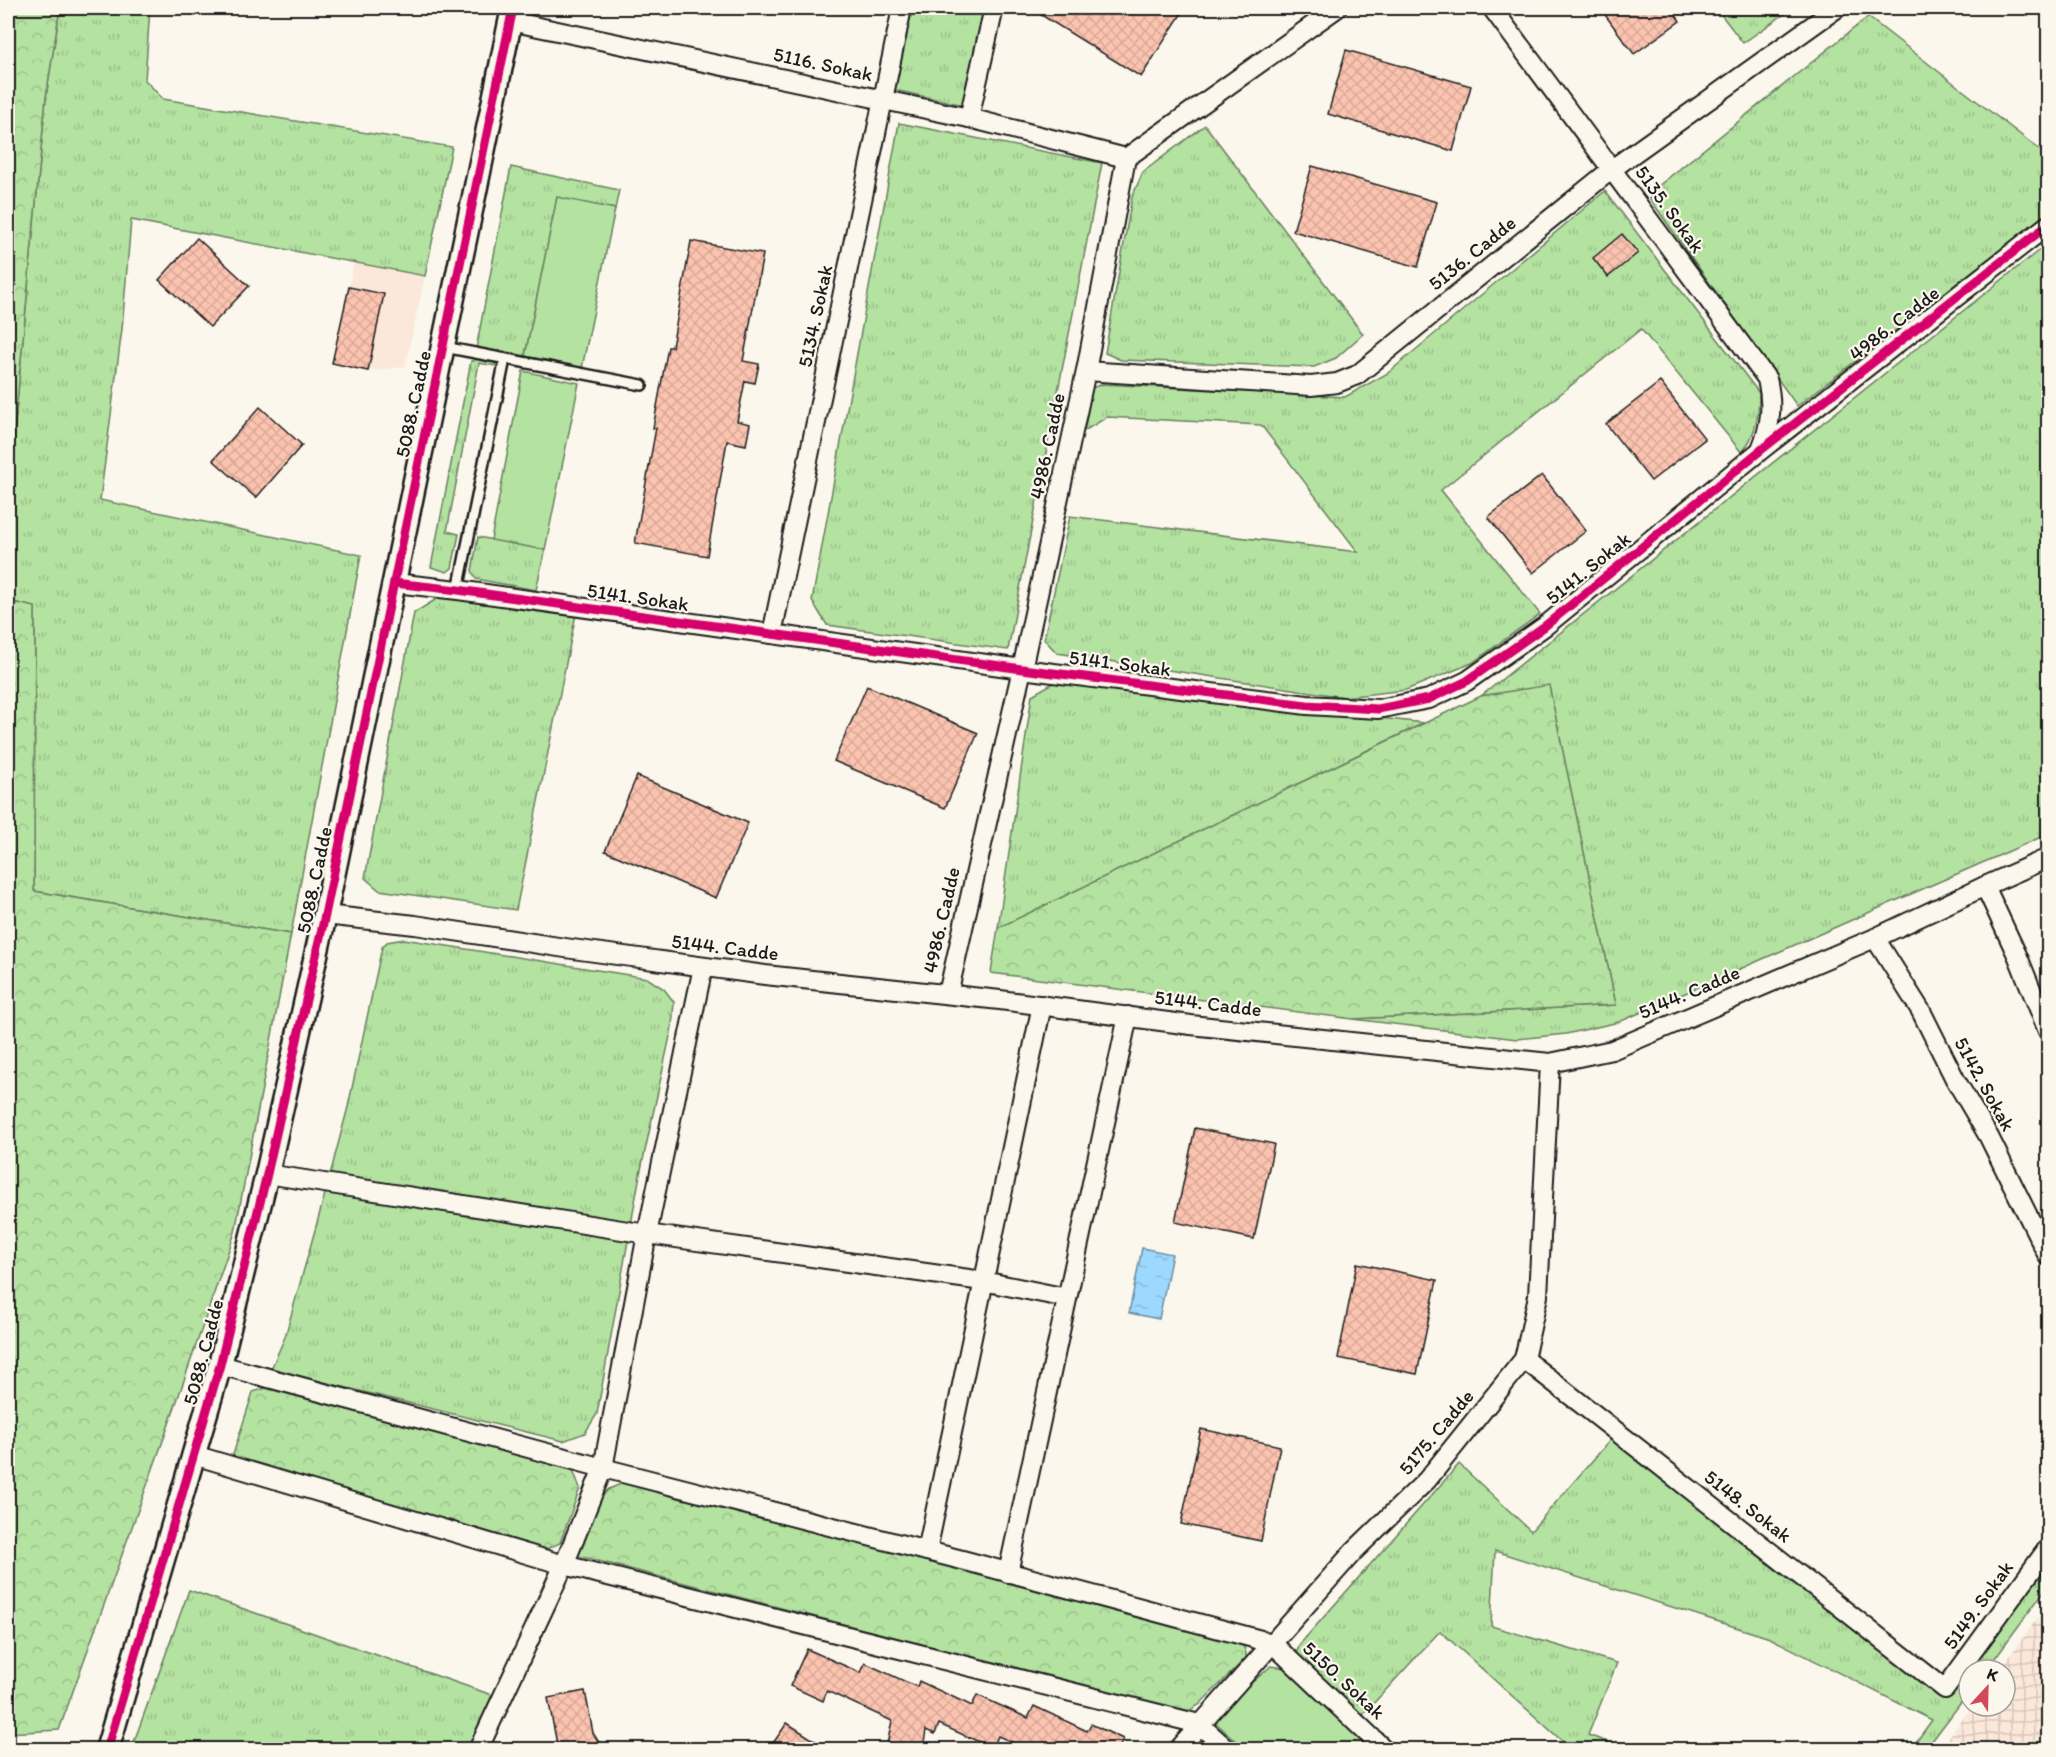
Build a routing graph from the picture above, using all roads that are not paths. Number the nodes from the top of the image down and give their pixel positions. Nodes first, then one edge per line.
1 (902, 8) edge
2 (994, 8) edge
3 (1337, 8) edge
4 (1492, 8) edge
5 (1837, 8) edge
6 (512, 14) edge
7 (883, 100) junction
8 (969, 118) junction
9 (1126, 158) junction
10 (1612, 169) junction
11 (2049, 225) edge
12 (444, 347) junction
13 (505, 359) junction
14 (1086, 371) junction
15 (642, 385) dead end
16 (1761, 450) junction
17 (394, 583) junction
18 (458, 590) junction
19 (772, 634) junction
20 (1022, 669) junction
21 (2049, 858) edge
22 (1985, 886) junction
23 (325, 915) junction
24 (1875, 938) junction
25 (703, 967) junction
26 (948, 994) junction
27 (1041, 1005) junction
28 (1128, 1016) junction
29 (2049, 1031) edge
30 (1550, 1063) junction
31 (267, 1174) junction
32 (646, 1234) junction
33 (2049, 1256) edge
34 (983, 1281) junction
35 (1067, 1298) junction
36 (1524, 1359) junction
37 (220, 1365) junction
38 (194, 1455) junction
39 (603, 1468) junction
40 (2049, 1548) edge
41 (927, 1551) junction
42 (564, 1565) junction
43 (1008, 1573) junction
44 (1272, 1643) junction
45 (1945, 1689) joint
46 (1199, 1724) junction
47 (107, 1749) edge
48 (478, 1749) edge
49 (1178, 1749) edge
50 (1228, 1749) edge
51 (1385, 1749) edge

1 - 7 street, 5134. Sokak
2 - 8 street
3 - 9 street
4 - 10 street, 5135. Sokak
5 - 10 street, 5136. Cadde
6 - 7 street, 5116. Sokak
6 - 12 street, 5088. Cadde
7 - 8 street, 5116. Sokak
7 - 19 street, 5134. Sokak
8 - 9 street, 5116. Sokak
9 - 14 street, 4986. Cadde
10 - 14 street, 5136. Cadde
10 - 16 street, 5135. Sokak
11 - 16 street, 4986. Cadde
12 - 13 lane
12 - 17 street, 5088. Cadde
13 - 15 lane
13 - 18 lane
14 - 20 street, 4986. Cadde
16 - 20 street, 5141. Sokak
17 - 18 street, 5141. Sokak
17 - 23 street, 5088. Cadde
18 - 19 street, 5141. Sokak
19 - 20 street, 5141. Sokak
20 - 26 street, 4986. Cadde
21 - 22 street, 5144. Cadde
22 - 24 street, 5144. Cadde
22 - 29 street
23 - 25 street, 5144. Cadde
23 - 31 street, 5088. Cadde
24 - 30 street, 5144. Cadde
24 - 33 street, 5142. Sokak
25 - 26 street, 5144. Cadde
25 - 32 street
26 - 27 street, 5144. Cadde
27 - 28 street, 5144. Cadde
27 - 34 street
28 - 30 street, 5144. Cadde
28 - 35 street
30 - 36 street, 5175. Cadde
31 - 32 street
31 - 37 street, 5088. Cadde
32 - 34 street
32 - 39 street
34 - 35 street
34 - 41 street
35 - 43 street
36 - 44 street, 5175. Cadde
36 - 45 street, 5148. Sokak
37 - 38 street, 5088. Cadde
37 - 39 street
38 - 42 street
38 - 47 street, 5088. Cadde
39 - 41 street
39 - 42 street
40 - 45 street, 5149. Sokak
41 - 43 street
42 - 46 street
42 - 48 street
43 - 44 street
44 - 46 street, 5175. Cadde
44 - 51 street, 5150. Sokak
46 - 49 street, 5175. Cadde
46 - 50 street

